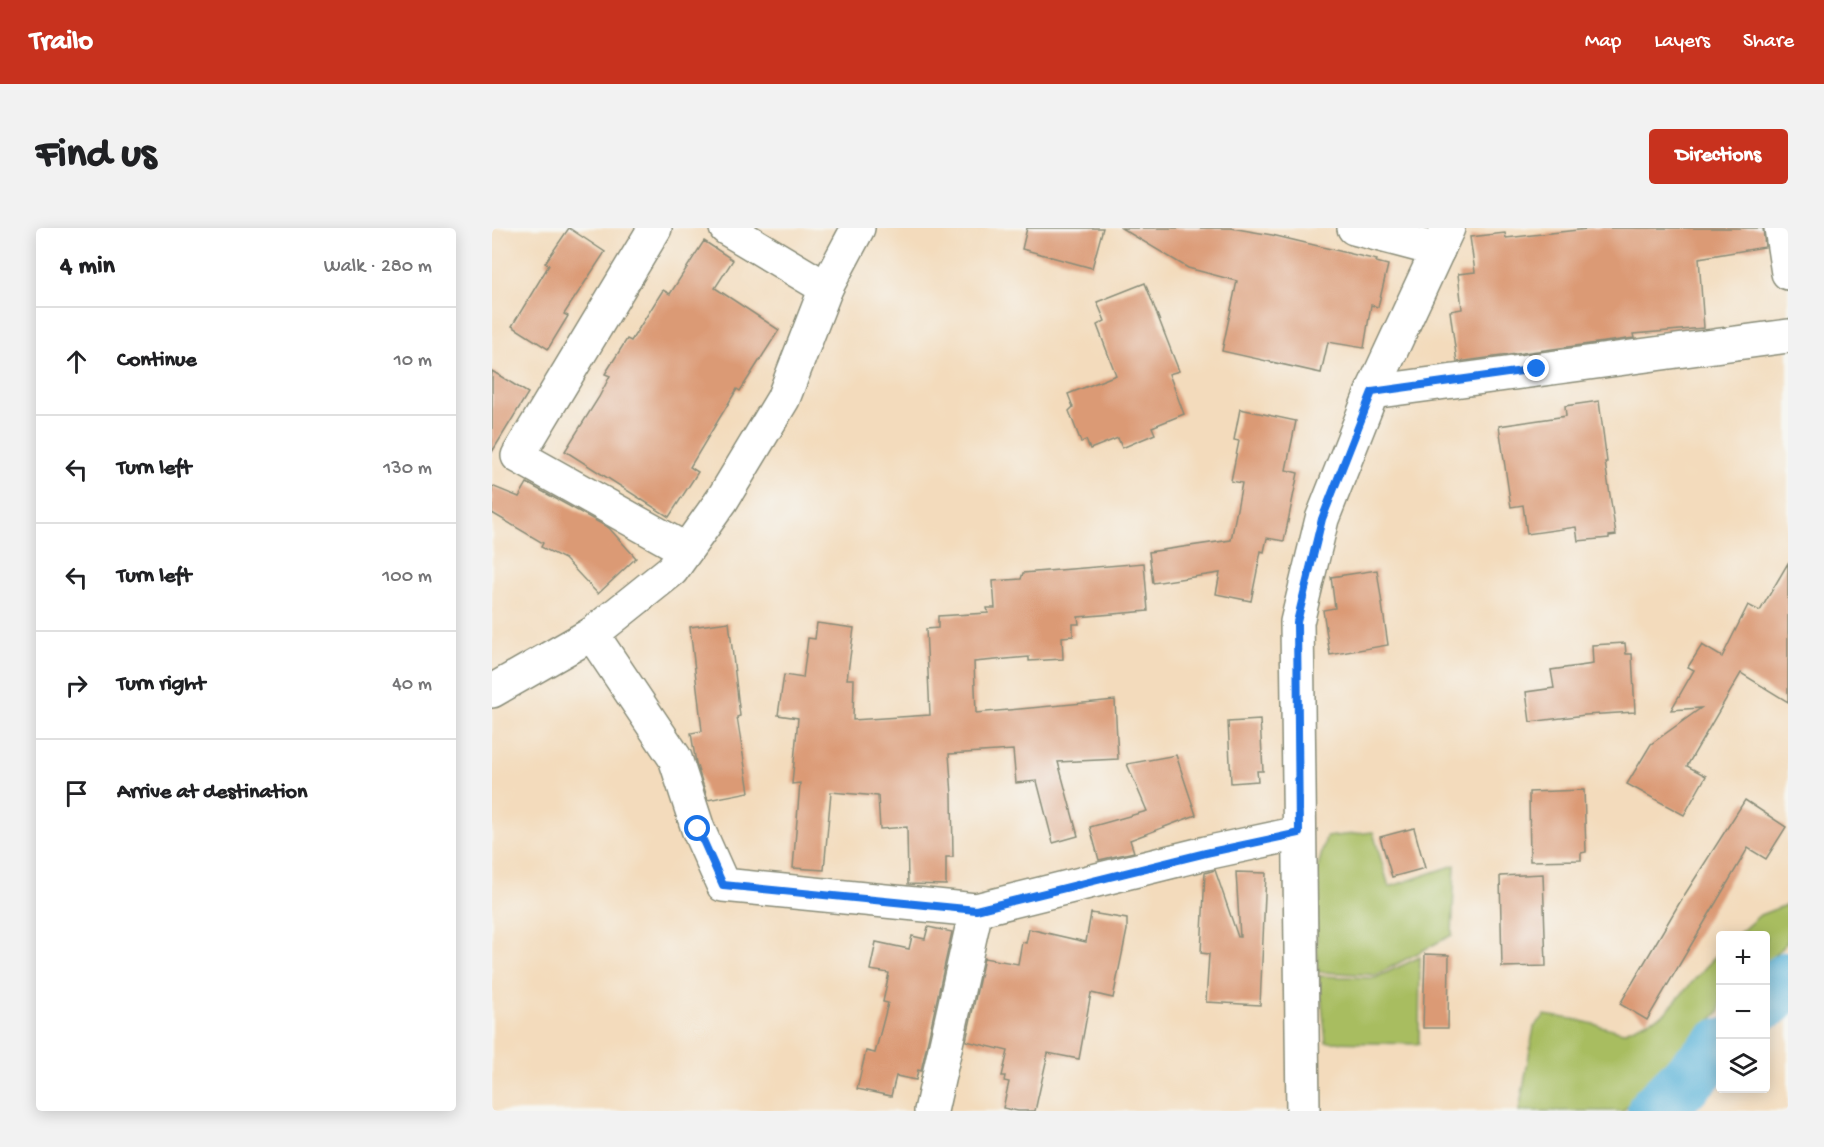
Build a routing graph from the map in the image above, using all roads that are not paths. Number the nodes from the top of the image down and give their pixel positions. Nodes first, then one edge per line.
1 (655, 228) edge
2 (726, 228) edge
3 (858, 228) edge
4 (1354, 228) edge
5 (1781, 228) edge
6 (1443, 239) edge
7 (1788, 273) edge
8 (826, 288) junction
9 (1788, 336) edge
10 (1372, 392) junction
11 (686, 550) junction
12 (592, 634) junction
13 (492, 691) edge
14 (1299, 833) junction
15 (976, 910) junction
16 (931, 1111) edge
17 (1303, 1111) edge

1 - 11 street
2 - 8 street
3 - 8 street
4 - 6 street
5 - 7 street
6 - 10 street
8 - 11 street
9 - 10 street
10 - 14 street
11 - 12 street
12 - 13 street
12 - 15 street
14 - 15 street
14 - 17 street
15 - 16 street

